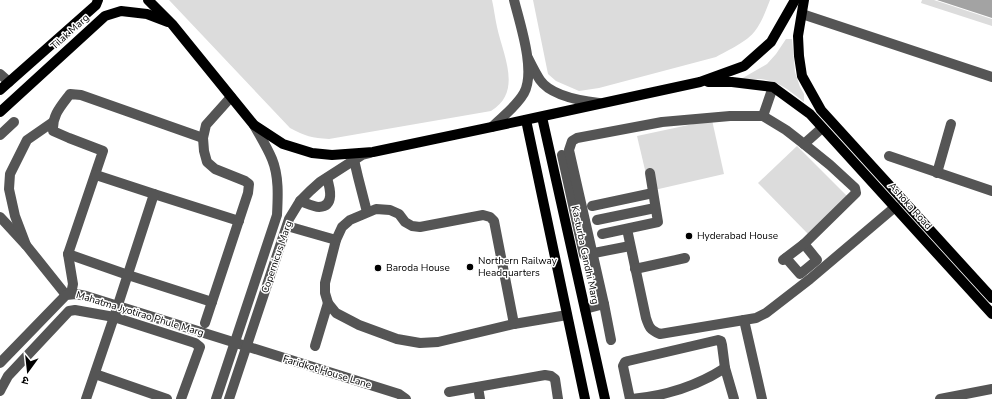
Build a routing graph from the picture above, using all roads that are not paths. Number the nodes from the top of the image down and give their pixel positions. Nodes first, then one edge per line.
1 (98, 0) edge
2 (148, 0) edge
3 (514, 0) edge
4 (795, 0) edge
5 (804, 0) edge
6 (802, 14) junction
7 (172, 24) junction
8 (527, 57) junction
9 (0, 74) edge
10 (992, 77) edge
11 (9, 82) junction
12 (700, 82) junction
13 (773, 87) junction
14 (0, 90) edge
15 (231, 97) junction
16 (602, 103) junction
17 (0, 112) edge
18 (763, 116) junction
19 (542, 117) junction
20 (526, 120) junction
21 (14, 122) dead end
22 (53, 122) junction
23 (951, 124) dead end
24 (254, 125) junction
25 (492, 127) junction
26 (822, 128) junction
27 (0, 135) edge
28 (204, 138) junction
29 (804, 144) junction
30 (374, 152) junction
31 (562, 155) dead end
32 (889, 156) dead end
33 (354, 160) junction
34 (650, 173) dead end
35 (937, 173) junction
36 (96, 175) junction
37 (327, 178) junction
38 (992, 191) edge
39 (154, 194) junction
40 (300, 201) junction
41 (655, 204) junction
42 (895, 207) junction
43 (367, 212) junction
44 (277, 215) junction
45 (0, 217) edge
46 (597, 220) junction
47 (239, 221) junction
48 (288, 222) junction
49 (627, 229) junction
50 (336, 240) junction
51 (26, 245) junction
52 (630, 246) junction
53 (802, 246) junction
54 (68, 254) junction
55 (593, 254) junction
56 (685, 258) dead end
57 (635, 269) junction
58 (128, 275) junction
59 (69, 294) junction
60 (992, 298) edge
61 (212, 302) junction
62 (328, 303) junction
63 (604, 304) junction
64 (118, 306) junction
65 (585, 309) junction
66 (992, 314) edge
67 (567, 315) junction
68 (114, 317) junction
69 (744, 320) junction
70 (205, 323) dead end
71 (514, 324) junction
72 (611, 340) dead end
73 (235, 343) junction
74 (315, 346) dead end
75 (247, 347) junction
76 (0, 363) edge
77 (725, 368) junction
78 (95, 374) junction
79 (478, 387) junction
80 (992, 389) edge
81 (0, 391) edge
82 (449, 392) dead end
83 (463, 394) edge
84 (86, 399) edge
85 (167, 399) edge
86 (181, 399) edge
87 (216, 399) edge
88 (229, 399) edge
89 (406, 399) edge
90 (480, 399) edge
91 (558, 399) edge
92 (585, 399) edge
93 (605, 399) edge
94 (631, 399) edge
95 (734, 399) edge
96 (762, 399) edge
97 (940, 399) edge

1 - 11 main road, Tilak Marg
2 - 7 main road
3 - 8 street
4 - 12 main road
5 - 6 main road, Ashoka Road
6 - 10 street
6 - 60 main road, Ashoka Road
7 - 15 main road
7 - 17 main road, Tilak Marg
8 - 16 street
8 - 25 street
9 - 11 street
11 - 14 main road, Tilak Marg
12 - 13 main road
12 - 16 main road
13 - 18 street
13 - 26 main road, Ashoka Road
15 - 24 main road
15 - 28 street
16 - 19 main road
18 - 29 street
18 - 55 street
19 - 20 main road
19 - 65 main road, Kasturba Gandhi Marg
20 - 25 main road
20 - 67 main road
21 - 27 street
22 - 28 street
22 - 36 street
22 - 51 street
23 - 35 street
24 - 30 main road
24 - 44 street, Copernicus Marg
25 - 30 main road
26 - 29 street
26 - 42 main road, Ashoka Road
28 - 47 street
29 - 53 street
30 - 33 street, Copernicus Marg
31 - 55 street
32 - 35 street
33 - 37 street, Copernicus Marg
33 - 43 street
34 - 41 street
35 - 38 street
36 - 39 street
36 - 54 street
37 - 40 street, Copernicus Marg
37 - 40 street
39 - 47 street
39 - 58 street
40 - 48 street, Copernicus Marg
41 - 46 street
41 - 46 street
41 - 49 street
42 - 66 main road, Ashoka Road
42 - 69 street
43 - 50 street
43 - 71 street
44 - 48 street
44 - 73 street, Copernicus Marg
45 - 51 street
46 - 49 street
47 - 61 street
48 - 50 street
48 - 75 street, Copernicus Marg
49 - 52 street
50 - 62 street
51 - 59 street
52 - 55 street
52 - 57 street
53 - 53 street
54 - 58 street
54 - 59 street
55 - 63 street
56 - 57 street
57 - 69 street
58 - 61 street
58 - 64 street
59 - 64 street, Mahatma Jyotirao Phule Marg
59 - 76 street, Mahatma Jyotirao Phule Marg
61 - 70 street
62 - 71 street
62 - 74 street
63 - 65 street
63 - 72 street
64 - 68 street
64 - 73 street, Mahatma Jyotirao Phule Marg
65 - 93 main road, Kasturba Gandhi Marg
67 - 71 street
67 - 92 main road
68 - 78 street
68 - 81 street
68 - 86 street
69 - 96 street
73 - 75 street, Mahatma Jyotirao Phule Marg
73 - 87 street, Copernicus Marg
75 - 88 street, Copernicus Marg
75 - 89 street, Faridkot House Lane
77 - 94 street
77 - 94 street
77 - 95 street
78 - 84 street
78 - 85 street
79 - 83 street
79 - 90 street
79 - 91 street
80 - 97 street
82 - 83 street

